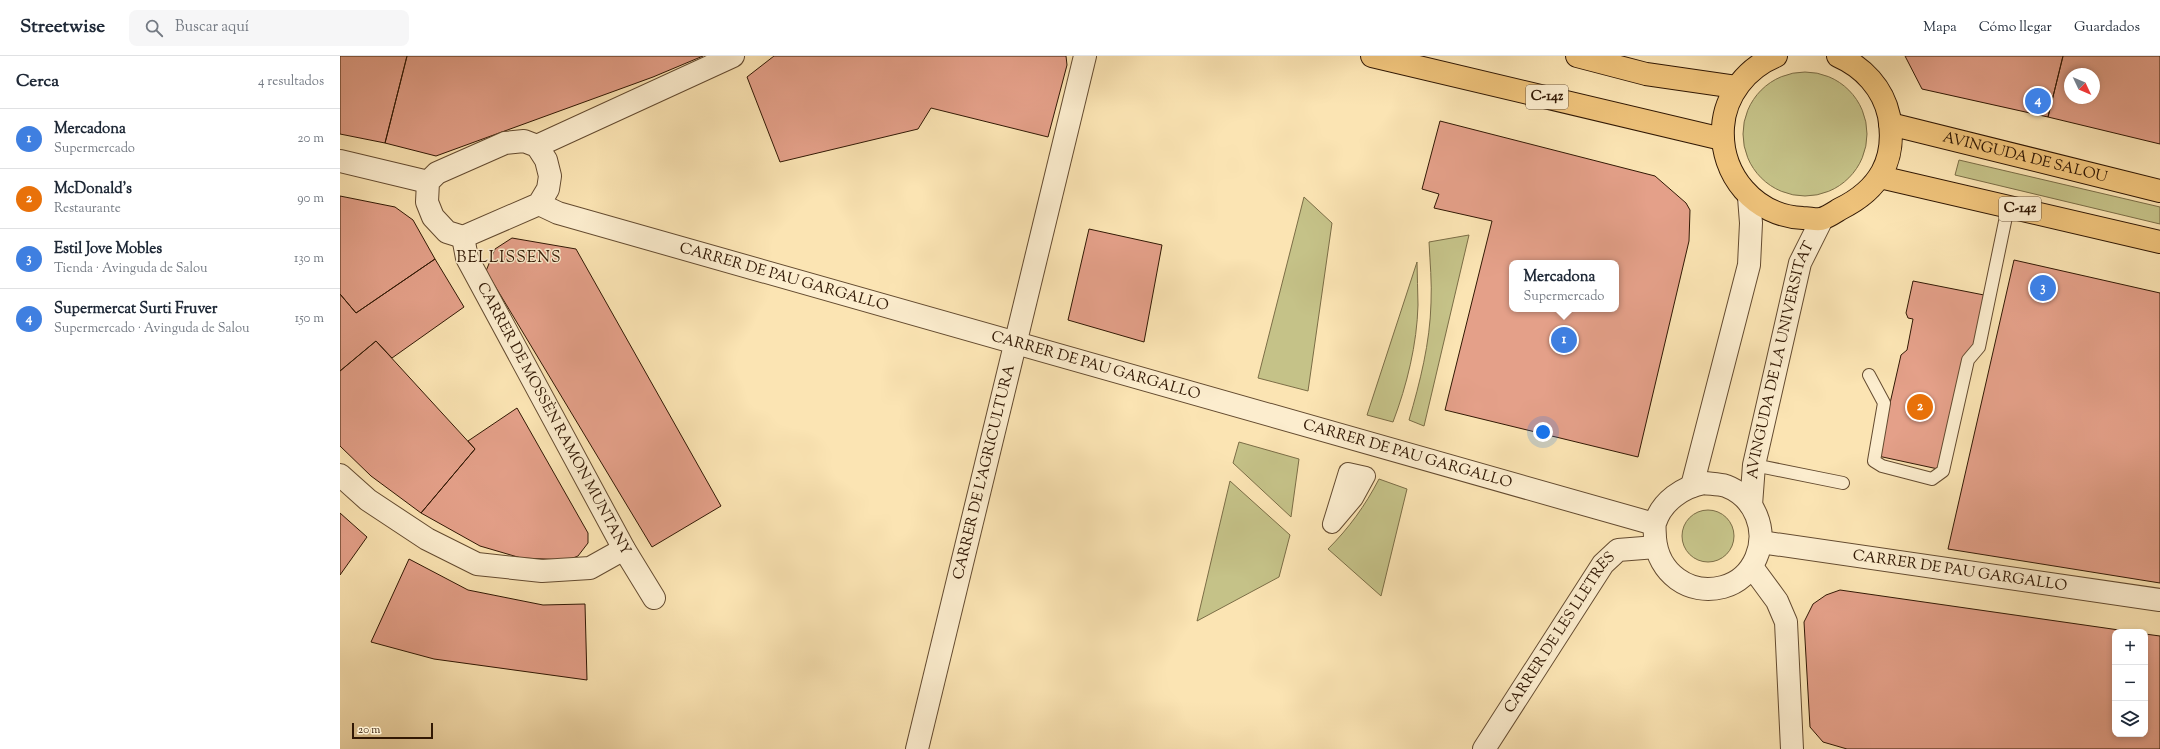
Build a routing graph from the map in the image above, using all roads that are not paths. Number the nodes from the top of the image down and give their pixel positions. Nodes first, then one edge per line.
1 (733, 56) edge
2 (1085, 56) edge
3 (1372, 56) edge
4 (1577, 56) edge
5 (1776, 56) edge
6 (1850, 59) edge
7 (1736, 87) junction
8 (1890, 124) junction
9 (1722, 139) junction
10 (537, 146) junction
11 (340, 161) edge
12 (1880, 177) junction
13 (428, 182) junction
14 (2160, 190) edge
15 (1750, 197) junction
16 (539, 204) junction
17 (2008, 207) junction
18 (1822, 218) junction
19 (463, 237) junction
20 (2160, 242) edge
21 (1016, 342) junction
22 (1869, 375) dead end
23 (1754, 464) junction
24 (340, 475) edge
25 (1843, 483) dead end
26 (1692, 486) junction
27 (1751, 505) junction
28 (1654, 524) junction
29 (1760, 542) junction
30 (1656, 547) junction
31 (624, 549) junction
32 (1752, 567) junction
33 (654, 598) dead end
34 (2160, 600) edge
35 (917, 749) edge
36 (1484, 749) edge
37 (1792, 749) edge

1 - 10 street
2 - 21 street, CARRER DE L'AGRICULTURA
3 - 9 main road, C-14z
4 - 7 main road
5 - 7 main road
6 - 8 main road
7 - 9 main road
8 - 12 main road
8 - 14 main road, AVINGUDA DE SALOU
9 - 15 main road
10 - 13 street
10 - 16 street
11 - 13 street
12 - 17 main road, C-14z
12 - 18 main road
13 - 19 street
15 - 18 main road
15 - 26 street
16 - 19 street
16 - 21 street, CARRER DE PAU GARGALLO
17 - 20 main road, C-14z
17 - 22 lane
18 - 23 street, AVINGUDA DE LA UNIVERSITAT
19 - 31 street, CARRER DE MOSSÈN RAMON MUNTANY
21 - 28 street, CARRER DE PAU GARGALLO
21 - 35 street, CARRER DE L'AGRICULTURA
23 - 25 lane
23 - 27 street, AVINGUDA DE LA UNIVERSITAT
24 - 31 street
26 - 27 street
26 - 28 street
27 - 29 street
28 - 30 street
29 - 32 street
29 - 34 street, CARRER DE PAU GARGALLO
30 - 32 street
30 - 36 street, CARRER DE LES LLETRES
31 - 33 street, CARRER DE MOSSÈN RAMON MUNTANY
32 - 37 street

